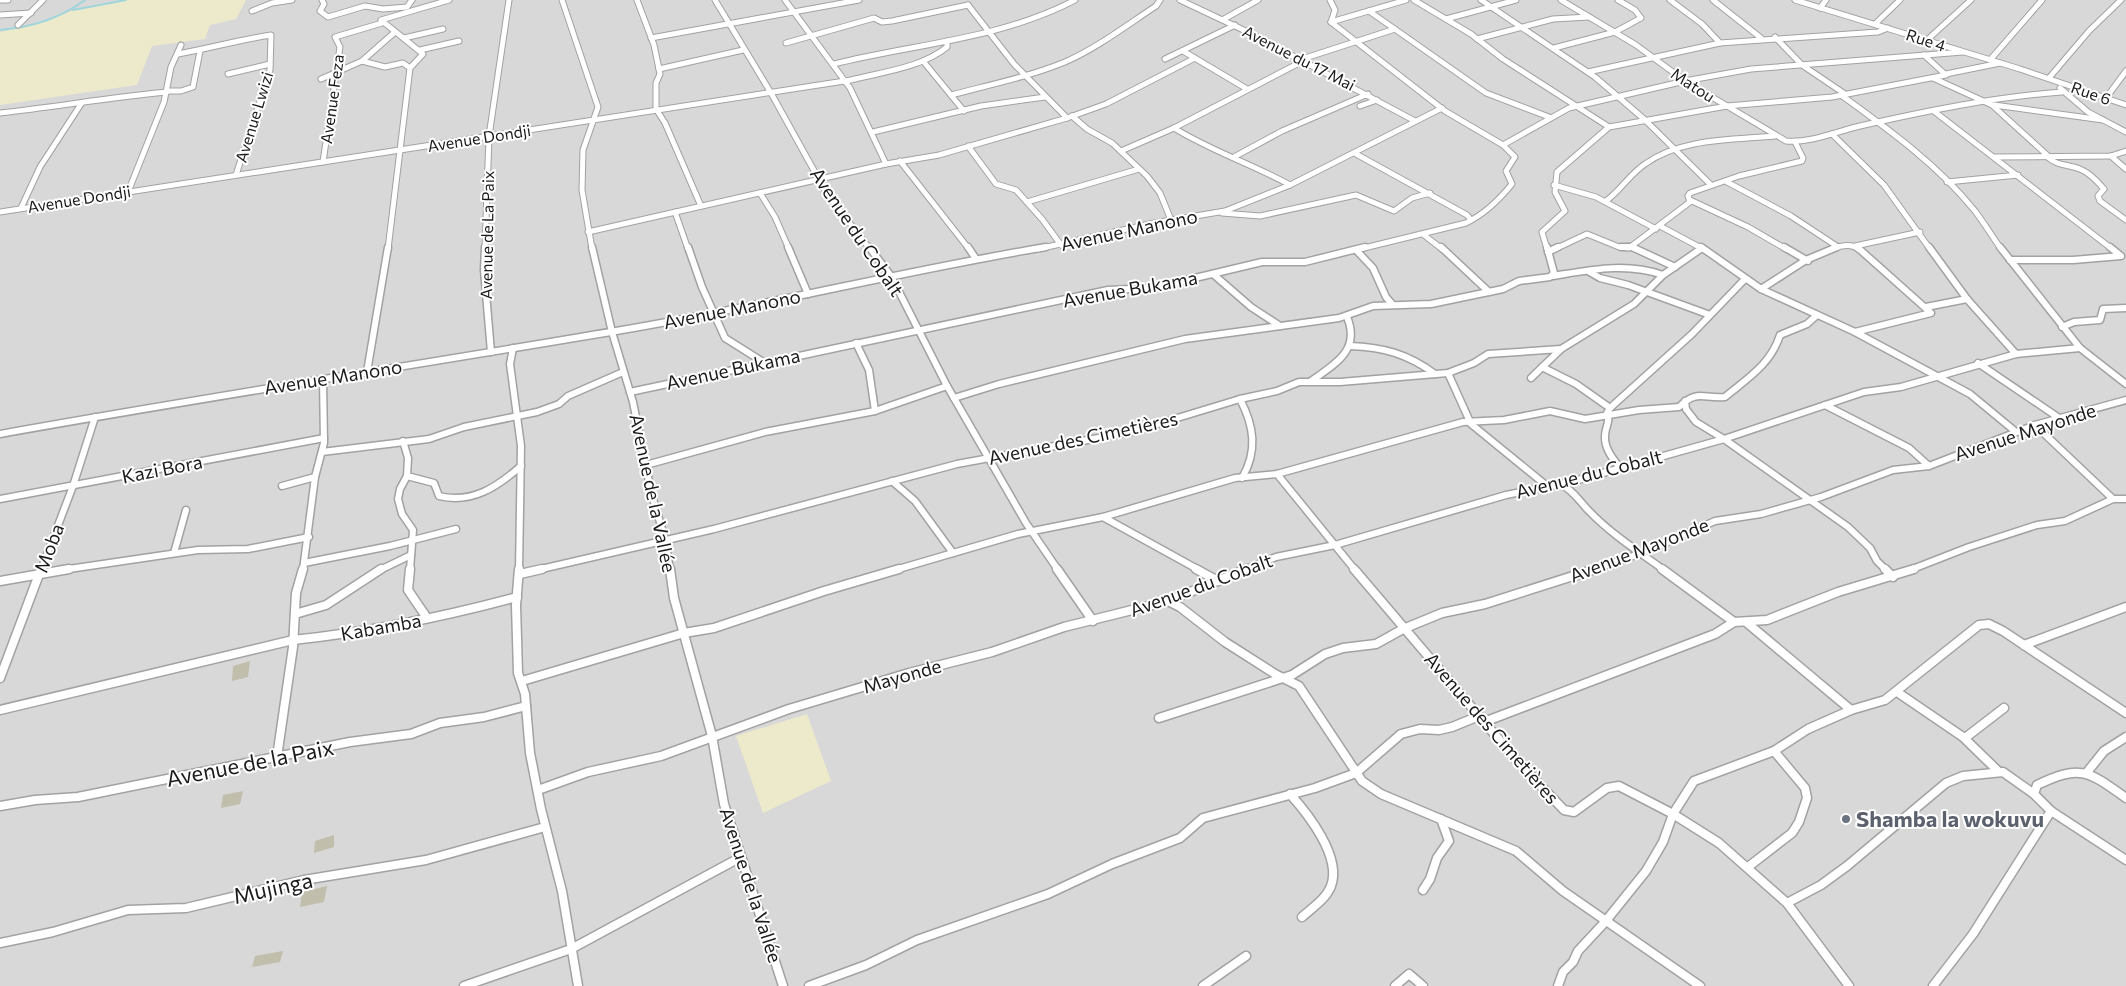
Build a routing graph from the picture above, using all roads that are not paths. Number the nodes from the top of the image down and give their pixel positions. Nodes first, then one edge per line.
1 (0, 0) edge
2 (8, 0) edge
3 (43, 0) edge
4 (292, 0) edge
5 (322, 0) edge
6 (412, 0) edge
7 (449, 0) edge
8 (509, 0) edge
9 (562, 0) edge
10 (637, 0) edge
11 (716, 0) edge
12 (785, 0) edge
13 (859, 0) edge
14 (1075, 0) edge
15 (1160, 0) edge
16 (1180, 0) edge
17 (1258, 0) edge
18 (1330, 0) edge
19 (1406, 0) edge
20 (1414, 0) edge
21 (1481, 0) edge
22 (1516, 0) edge
23 (1561, 0) edge
24 (1618, 0) edge
25 (1670, 0) edge
26 (1714, 0) edge
27 (1795, 0) edge
28 (1826, 0) edge
29 (1900, 0) edge
30 (1971, 0) edge
31 (2042, 0) edge
32 (2121, 0) edge
33 (970, 1) edge
34 (1490, 6) junction
35 (409, 8) junction
36 (1820, 8) junction
37 (252, 11) dead end
38 (1369, 11) junction
39 (791, 12) junction
40 (31, 13) junction
41 (0, 15) edge
42 (1589, 17) junction
43 (1224, 19) junction
44 (1446, 19) junction
45 (1331, 22) junction
46 (382, 23) junction
47 (727, 23) junction
48 (1875, 24) junction
49 (18, 25) dead end
50 (1235, 25) junction
51 (1523, 27) junction
52 (1888, 28) junction
53 (443, 29) dead end
54 (1395, 29) junction
55 (395, 32) junction
56 (987, 32) junction
57 (1615, 32) junction
58 (811, 37) junction
59 (1775, 37) junction
60 (404, 38) junction
61 (651, 38) junction
62 (1761, 38) junction
63 (1477, 39) junction
64 (1927, 40) junction
65 (459, 41) dead end
66 (947, 41) junction
67 (1356, 41) junction
68 (786, 43) dead end
69 (1720, 43) junction
70 (181, 45) dead end
71 (1554, 48) junction
72 (200, 50) junction
73 (420, 50) junction
74 (743, 50) junction
75 (1183, 51) junction
76 (1963, 52) junction
77 (178, 54) junction
78 (1924, 55) junction
79 (1652, 57) junction
80 (1195, 58) junction
81 (1165, 59) dead end
82 (1990, 60) junction
83 (362, 61) junction
84 (923, 61) junction
85 (1300, 61) junction
86 (270, 62) junction
87 (2001, 63) junction
88 (834, 64) junction
89 (1802, 65) junction
90 (410, 68) junction
91 (659, 69) junction
92 (338, 71) junction
93 (1588, 72) junction
94 (2126, 72) edge
95 (228, 74) dead end
96 (1946, 74) junction
97 (1026, 76) junction
98 (1933, 78) junction
99 (2049, 78) junction
100 (321, 79) dead end
101 (845, 81) junction
102 (1685, 81) junction
103 (2056, 81) junction
104 (1247, 89) junction
105 (167, 92) junction
106 (771, 92) junction
107 (2062, 92) junction
108 (1368, 94) junction
109 (951, 95) junction
110 (1843, 95) junction
111 (1616, 96) junction
112 (1045, 97) junction
113 (2106, 98) junction
114 (1377, 100) junction
115 (1983, 102) junction
116 (81, 104) junction
117 (1992, 105) junction
118 (2126, 105) edge
119 (1360, 106) dead end
120 (1576, 106) junction
121 (1727, 106) junction
122 (1442, 108) junction
123 (657, 111) junction
124 (964, 111) junction
125 (0, 112) edge
126 (1935, 112) junction
127 (1070, 117) junction
128 (1549, 117) junction
129 (1644, 119) junction
130 (595, 120) junction
131 (2103, 120) junction
132 (1415, 122) junction
133 (1879, 122) junction
134 (1609, 127) junction
135 (1174, 128) junction
136 (873, 132) junction
137 (2126, 132) edge
138 (1832, 134) junction
139 (489, 136) junction
140 (1775, 136) junction
141 (1795, 142) junction
142 (1503, 144) junction
143 (968, 146) junction
144 (1676, 149) junction
145 (401, 150) junction
146 (1120, 151) junction
147 (2126, 151) edge
148 (1356, 154) junction
149 (2046, 155) junction
150 (2111, 156) junction
151 (1234, 157) junction
152 (1994, 157) junction
153 (900, 161) junction
154 (322, 162) junction
155 (886, 164) junction
156 (1139, 168) junction
157 (2126, 169) edge
158 (236, 175) junction
159 (2018, 176) junction
160 (818, 179) junction
161 (1727, 182) junction
162 (1947, 182) junction
163 (1554, 185) junction
164 (1712, 185) junction
165 (1290, 186) junction
166 (128, 192) junction
167 (1430, 192) junction
168 (760, 193) junction
169 (1690, 200) junction
170 (1606, 201) junction
171 (1027, 202) junction
172 (701, 206) junction
173 (21, 208) junction
174 (0, 212) edge
175 (675, 212) junction
176 (1219, 212) junction
177 (1171, 220) junction
178 (1471, 220) junction
179 (2126, 220) edge
180 (1658, 228) junction
181 (588, 232) junction
182 (1920, 232) junction
183 (1424, 235) junction
184 (1061, 245) junction
185 (1855, 246) junction
186 (1631, 247) junction
187 (1838, 247) junction
188 (1702, 248) junction
189 (1357, 251) junction
190 (1548, 252) junction
191 (976, 259) junction
192 (2010, 260) junction
193 (1808, 261) junction
194 (1675, 267) junction
195 (1588, 271) junction
196 (1213, 274) junction
197 (1663, 275) junction
198 (891, 276) junction
199 (1553, 276) junction
200 (1744, 279) junction
201 (1761, 289) junction
202 (1489, 292) junction
203 (1647, 292) junction
204 (808, 294) junction
205 (1968, 299) junction
206 (1392, 304) junction
207 (1926, 307) junction
208 (2126, 308) edge
209 (715, 312) junction
210 (1710, 315) junction
211 (1817, 315) junction
212 (1347, 317) junction
213 (1280, 326) junction
214 (2062, 326) junction
215 (919, 331) junction
216 (612, 332) junction
217 (1855, 332) junction
218 (856, 344) junction
219 (1350, 346) junction
220 (514, 348) junction
221 (1560, 348) junction
222 (2080, 348) junction
223 (491, 352) junction
224 (2016, 354) junction
225 (763, 362) junction
226 (1978, 363) junction
227 (1542, 367) junction
228 (367, 372) junction
229 (623, 372) junction
230 (1448, 373) junction
231 (1435, 374) junction
232 (1937, 377) junction
233 (1531, 378) dead end
234 (323, 379) junction
235 (1311, 381) junction
236 (2126, 384) edge
237 (947, 386) junction
238 (630, 392) junction
239 (954, 398) junction
240 (1240, 399) junction
241 (2126, 400) edge
242 (1685, 401) junction
243 (1825, 405) junction
244 (1610, 408) junction
245 (875, 411) junction
246 (517, 416) junction
247 (1608, 416) junction
248 (95, 417) junction
249 (2059, 418) junction
250 (1469, 420) junction
251 (2035, 425) junction
252 (2016, 432) junction
253 (0, 434) edge
254 (324, 438) junction
255 (1724, 439) junction
256 (403, 441) junction
257 (322, 452) junction
258 (988, 459) junction
259 (646, 465) junction
260 (521, 466) junction
261 (1929, 466) junction
262 (1620, 468) junction
263 (1277, 474) junction
264 (315, 476) junction
265 (407, 476) junction
266 (1242, 478) junction
267 (892, 481) junction
268 (1561, 484) junction
269 (73, 486) junction
270 (282, 486) dead end
271 (1547, 486) junction
272 (0, 499) edge
273 (2113, 499) junction
274 (2126, 499) edge
275 (1808, 500) junction
276 (186, 510) dead end
277 (1103, 517) junction
278 (456, 529) dead end
279 (1032, 531) junction
280 (309, 537) junction
281 (665, 539) junction
282 (412, 540) junction
283 (1335, 545) junction
284 (174, 552) junction
285 (953, 553) junction
286 (1642, 553) junction
287 (411, 554) junction
288 (304, 563) junction
289 (40, 574) junction
290 (520, 574) junction
291 (1893, 577) junction
292 (1218, 581) junction
293 (0, 582) edge
294 (517, 597) junction
295 (1168, 601) junction
296 (2126, 606) edge
297 (295, 614) junction
298 (427, 618) junction
299 (1093, 621) junction
300 (1746, 621) junction
301 (1734, 622) junction
302 (1403, 629) junction
303 (684, 632) junction
304 (293, 640) junction
305 (2024, 645) junction
306 (1, 675) edge
307 (1284, 678) junction
308 (522, 681) junction
309 (1897, 692) junction
310 (526, 706) junction
311 (2004, 708) dead end
312 (0, 710) edge
313 (1851, 710) junction
314 (2126, 713) edge
315 (1159, 718) dead end
316 (1481, 719) junction
317 (712, 736) junction
318 (2126, 737) edge
319 (1965, 738) junction
320 (1774, 751) junction
321 (277, 757) junction
322 (1998, 771) junction
323 (2088, 771) junction
324 (1356, 773) junction
325 (538, 790) junction
326 (1290, 794) junction
327 (2034, 794) junction
328 (2126, 798) edge
329 (0, 806) edge
330 (2051, 812) junction
331 (1673, 814) junction
332 (1442, 819) junction
333 (545, 827) junction
334 (741, 856) junction
335 (2126, 860) edge
336 (1748, 867) junction
337 (1423, 890) dead end
338 (1787, 903) junction
339 (1302, 917) dead end
340 (1606, 922) junction
341 (0, 943) edge
342 (571, 949) junction
343 (1246, 956) dead end
344 (464, 986) edge
345 (578, 986) edge
346 (783, 986) edge
347 (809, 986) edge
348 (1203, 986) edge
349 (1395, 986) edge
350 (1423, 986) edge
351 (1558, 986) edge
352 (1700, 986) edge
353 (1849, 986) edge
354 (1933, 986) edge

1 - 2 street
3 - 40 street
4 - 37 street
5 - 35 street
6 - 35 street
7 - 35 street
8 - 139 street, Avenue de La Paix
9 - 130 street, Avenue de la Vallée
10 - 61 street
11 - 47 street, Avenue du Cobalt
12 - 39 street
13 - 39 street
14 - 56 street
15 - 97 street
16 - 43 street, Avenue du 17 Mai
17 - 43 street
18 - 45 street
19 - 38 street
20 - 44 street
21 - 34 street
22 - 34 street
23 - 42 street, Matou
24 - 57 street
25 - 69 street
26 - 62 street
27 - 36 street, Rue 4
28 - 36 street
29 - 48 street
30 - 64 street
31 - 82 street
32 - 99 street
33 - 56 street
33 - 58 street
34 - 44 street
34 - 51 street
35 - 46 street
36 - 48 street, Rue 4
38 - 45 street
38 - 54 street
39 - 47 street
39 - 58 street
40 - 41 street
40 - 49 street
42 - 51 street
42 - 57 street, Matou
43 - 50 street, Avenue du 17 Mai
44 - 63 street
45 - 67 street
46 - 55 street
46 - 92 street, Avenue Feza
47 - 61 street
47 - 74 street, Avenue du Cobalt
48 - 52 street, Rue 4
50 - 75 street
50 - 85 street, Avenue du 17 Mai
51 - 63 street
51 - 71 street
52 - 59 street
52 - 64 street, Rue 4
53 - 60 street
54 - 67 street
54 - 128 street
55 - 60 street
55 - 83 street
56 - 66 street
56 - 97 street
57 - 71 street
57 - 79 street, Matou
58 - 68 street
58 - 88 street
59 - 62 street
59 - 89 street
60 - 73 street
61 - 91 street
62 - 69 street
63 - 120 street
64 - 76 street, Rue 4
65 - 73 street
66 - 84 street, Avenue Dondji
66 - 88 street
67 - 85 street
67 - 122 street
69 - 79 street
70 - 77 street
71 - 93 street
72 - 77 street
72 - 86 street, Avenue Lwizi
72 - 105 street
73 - 90 street
74 - 91 street
74 - 106 street, Avenue du Cobalt
75 - 80 street
75 - 81 street
76 - 78 street
76 - 82 street, Rue 4
77 - 105 street
78 - 89 street
78 - 96 street
79 - 93 street
79 - 102 street, Matou
80 - 104 street
80 - 127 street
82 - 87 street, Rue 4
83 - 90 street
83 - 92 street
84 - 101 street, Avenue Dondji
84 - 109 street
85 - 104 street
85 - 108 street, Avenue du 17 Mai
86 - 95 street
86 - 158 street, Avenue Lwizi
87 - 96 street
87 - 99 street, Rue 4
88 - 101 street
89 - 102 street
89 - 110 street
90 - 145 street
91 - 123 street
92 - 100 street
92 - 154 street, Avenue Feza
93 - 111 street
94 - 113 street
96 - 98 street
97 - 109 street
97 - 112 street
98 - 110 street
98 - 115 street
99 - 103 street, Rue 4
101 - 106 street, Avenue Dondji
101 - 136 street
102 - 111 street
102 - 121 street, Matou
103 - 107 street
103 - 113 street, Rue 6
104 - 135 street
105 - 116 street
105 - 166 street
106 - 123 street, Avenue Dondji
106 - 160 street, Avenue du Cobalt
107 - 115 street, Matou
107 - 131 street
108 - 114 street, Avenue du 17 Mai
108 - 151 street
109 - 124 street
110 - 121 street
110 - 133 street
111 - 120 street
111 - 129 street
112 - 124 street
112 - 127 street
113 - 118 street, Rue 6
114 - 119 street
114 - 132 street, Avenue du 17 Mai
115 - 117 street
115 - 126 street, Matou
116 - 125 street
116 - 173 street
117 - 131 street
117 - 149 street
120 - 128 street
120 - 134 street
121 - 129 street
121 - 140 street, Matou
122 - 132 street, Avenue Manono
122 - 142 street
123 - 130 street, Avenue Dondji
123 - 172 street
124 - 136 street
126 - 133 street, Matou
126 - 152 street
127 - 143 street
127 - 146 street
128 - 142 street
129 - 134 street
129 - 144 street
130 - 139 street, Avenue Dondji
130 - 181 street, Avenue de la Vallée
131 - 137 street
132 - 148 street, Avenue Manono
133 - 138 street, Matou
133 - 162 street
134 - 163 street
135 - 146 street
135 - 151 street
136 - 155 street
138 - 141 street, Matou
138 - 182 street
139 - 145 street, Avenue Dondji
139 - 223 street, Avenue de La Paix
140 - 141 street, Matou
140 - 144 street
141 - 161 street
142 - 178 street, Avenue Bukama
143 - 153 street
143 - 171 street
144 - 164 street
144 - 170 street
145 - 154 street, Avenue Dondji
145 - 228 street
146 - 156 street
147 - 150 street
148 - 165 street, Avenue Manono
148 - 167 street
149 - 150 street
149 - 152 street
149 - 179 street
150 - 157 street
151 - 165 street
152 - 159 street
153 - 155 street
153 - 191 street
154 - 158 street, Avenue Dondji
155 - 160 street
156 - 171 street
156 - 177 street
158 - 166 street, Avenue Dondji
159 - 162 street
159 - 192 street
160 - 168 street
160 - 198 street, Avenue du Cobalt
161 - 164 street
161 - 187 street
162 - 192 street
163 - 170 street
163 - 190 street
164 - 169 street
165 - 176 street, Avenue Manono
166 - 173 street, Avenue Dondji
167 - 176 street
167 - 178 street
168 - 172 street
168 - 204 street
169 - 180 street
169 - 193 street
170 - 180 street
171 - 184 street
172 - 175 street
173 - 174 street, Avenue Dondji
175 - 181 street
175 - 209 street
176 - 177 street, Avenue Manono
177 - 184 street, Avenue Manono
178 - 183 street, Avenue Bukama
180 - 186 street
180 - 188 street
181 - 216 street, Avenue de la Vallée
182 - 185 street
182 - 205 street
183 - 189 street, Avenue Bukama
183 - 202 street
184 - 191 street, Avenue Manono
185 - 187 street
185 - 207 street
186 - 190 street
186 - 194 street
187 - 193 street
188 - 194 street
188 - 200 street
189 - 196 street, Avenue Bukama
189 - 206 street
190 - 199 street
191 - 198 street, Avenue Manono
192 - 214 street
193 - 201 street
194 - 197 street
195 - 197 street
195 - 199 street
195 - 203 street
196 - 213 street
196 - 215 street, Avenue Bukama
197 - 203 street
198 - 204 street, Avenue Manono
198 - 215 street, Avenue du Cobalt
199 - 202 street
200 - 201 street
200 - 210 street
201 - 211 street
202 - 206 street
203 - 210 street
203 - 221 street
204 - 209 street, Avenue Manono
205 - 207 street
205 - 224 street
206 - 212 street
207 - 217 street
208 - 214 street
209 - 216 street, Avenue Manono
209 - 225 street
210 - 244 street
211 - 217 street
211 - 242 street
212 - 213 street
212 - 219 street
213 - 239 street
214 - 222 street
215 - 218 street, Avenue Bukama
215 - 237 street, Avenue du Cobalt
216 - 220 street, Avenue Manono
216 - 229 street, Avenue de la Vallée
217 - 232 street
218 - 225 street, Avenue Bukama
218 - 245 street
219 - 231 street
219 - 235 street
220 - 223 street, Avenue Manono
220 - 246 street
221 - 227 street
221 - 230 street, Avenue des Cimetières
222 - 224 street, Avenue du Cobalt
222 - 236 street
223 - 228 street, Avenue Manono
224 - 226 street, Avenue du Cobalt
225 - 238 street, Avenue Bukama
226 - 232 street, Avenue du Cobalt
226 - 249 street
227 - 233 street
227 - 244 street
228 - 234 street, Avenue Manono
229 - 238 street, Avenue de la Vallée
229 - 246 street
230 - 231 street, Avenue des Cimetières
230 - 250 street
231 - 235 street, Avenue des Cimetières
232 - 243 street, Avenue du Cobalt
232 - 252 street
234 - 248 street, Avenue Manono
234 - 254 street
235 - 240 street, Avenue des Cimetières
237 - 239 street, Avenue du Cobalt
237 - 245 street
238 - 259 street, Avenue de la Vallée
239 - 258 street, Avenue du Cobalt
240 - 258 street, Avenue des Cimetières
240 - 266 street
241 - 249 street, Avenue Mayonde
242 - 247 street
242 - 255 street
243 - 255 street, Avenue du Cobalt
243 - 261 street
244 - 247 street
245 - 259 street
246 - 256 street
246 - 260 street
247 - 250 street
247 - 262 street
248 - 253 street, Avenue Manono
248 - 269 street, Moba
249 - 251 street, Avenue Mayonde
250 - 263 street
250 - 271 street
251 - 252 street, Avenue Mayonde
251 - 273 street
252 - 261 street, Avenue Mayonde
254 - 257 street
254 - 269 street, Kazi Bora
255 - 262 street, Avenue du Cobalt
255 - 275 street
256 - 257 street
256 - 265 street
257 - 264 street
258 - 267 street, Avenue des Cimetières
258 - 279 street, Avenue du Cobalt
259 - 281 street, Avenue de la Vallée
260 - 265 street
260 - 290 street
261 - 275 street, Avenue Mayonde
262 - 268 street, Avenue du Cobalt
263 - 266 street
263 - 283 street, Avenue des Cimetières
264 - 270 street
264 - 280 street
265 - 282 street
266 - 277 street
267 - 281 street, Avenue des Cimetières
267 - 285 street
268 - 271 street, Avenue du Cobalt
268 - 286 street
269 - 272 street, Kazi Bora
269 - 289 street, Moba
271 - 283 street, Avenue du Cobalt
273 - 274 street
273 - 291 street
275 - 286 street, Avenue Mayonde
275 - 291 street
276 - 284 street
277 - 279 street
277 - 292 street
278 - 282 street
279 - 285 street
279 - 299 street, Avenue du Cobalt
280 - 284 street
280 - 288 street
281 - 290 street, Avenue des Cimetières
281 - 303 street, Avenue de la Vallée
282 - 287 street
282 - 288 street
283 - 292 street, Avenue du Cobalt
283 - 302 street, Avenue des Cimetières
284 - 289 street
285 - 303 street
286 - 301 street
286 - 302 street, Avenue Mayonde
287 - 297 street
287 - 298 street
288 - 297 street
289 - 293 street
289 - 306 street, Moba
290 - 294 street
291 - 300 street
292 - 295 street, Avenue du Cobalt
294 - 298 street, Kabamba
294 - 308 street
295 - 299 street, Avenue du Cobalt
295 - 307 street
296 - 305 street
297 - 304 street
298 - 304 street, Kabamba
299 - 317 street, Mayonde
300 - 301 street
300 - 313 street
301 - 316 street
302 - 307 street, Avenue Mayonde
302 - 316 street, Avenue des Cimetières
303 - 308 street
303 - 317 street, Avenue de la Vallée
304 - 312 street, Kabamba
304 - 321 street
305 - 309 street
305 - 314 street
307 - 315 street, Avenue Mayonde
307 - 324 street
308 - 310 street
309 - 313 street
309 - 319 street
310 - 321 street, Avenue de la Paix
310 - 325 street
311 - 319 street
313 - 320 street
316 - 324 street
316 - 331 street, Avenue des Cimetières
317 - 325 street, Mayonde
317 - 334 street, Avenue de la Vallée
318 - 323 street
319 - 322 street
320 - 331 street
320 - 336 street
321 - 329 street, Avenue de la Paix
322 - 327 street
322 - 338 street
323 - 327 street
323 - 328 street
324 - 326 street
324 - 332 street
325 - 333 street
326 - 339 street
326 - 347 street
327 - 330 street
330 - 335 street
330 - 354 street
331 - 336 street, Avenue des Cimetières
331 - 340 street
332 - 337 street
332 - 340 street
333 - 341 street, Mujinga
333 - 342 street
334 - 342 street
334 - 346 street, Avenue de la Vallée
336 - 338 street, Avenue des Cimetières
338 - 353 street, Avenue des Cimetières
340 - 351 street
340 - 352 street
342 - 344 street
342 - 345 street
343 - 348 street
349 - 350 street

